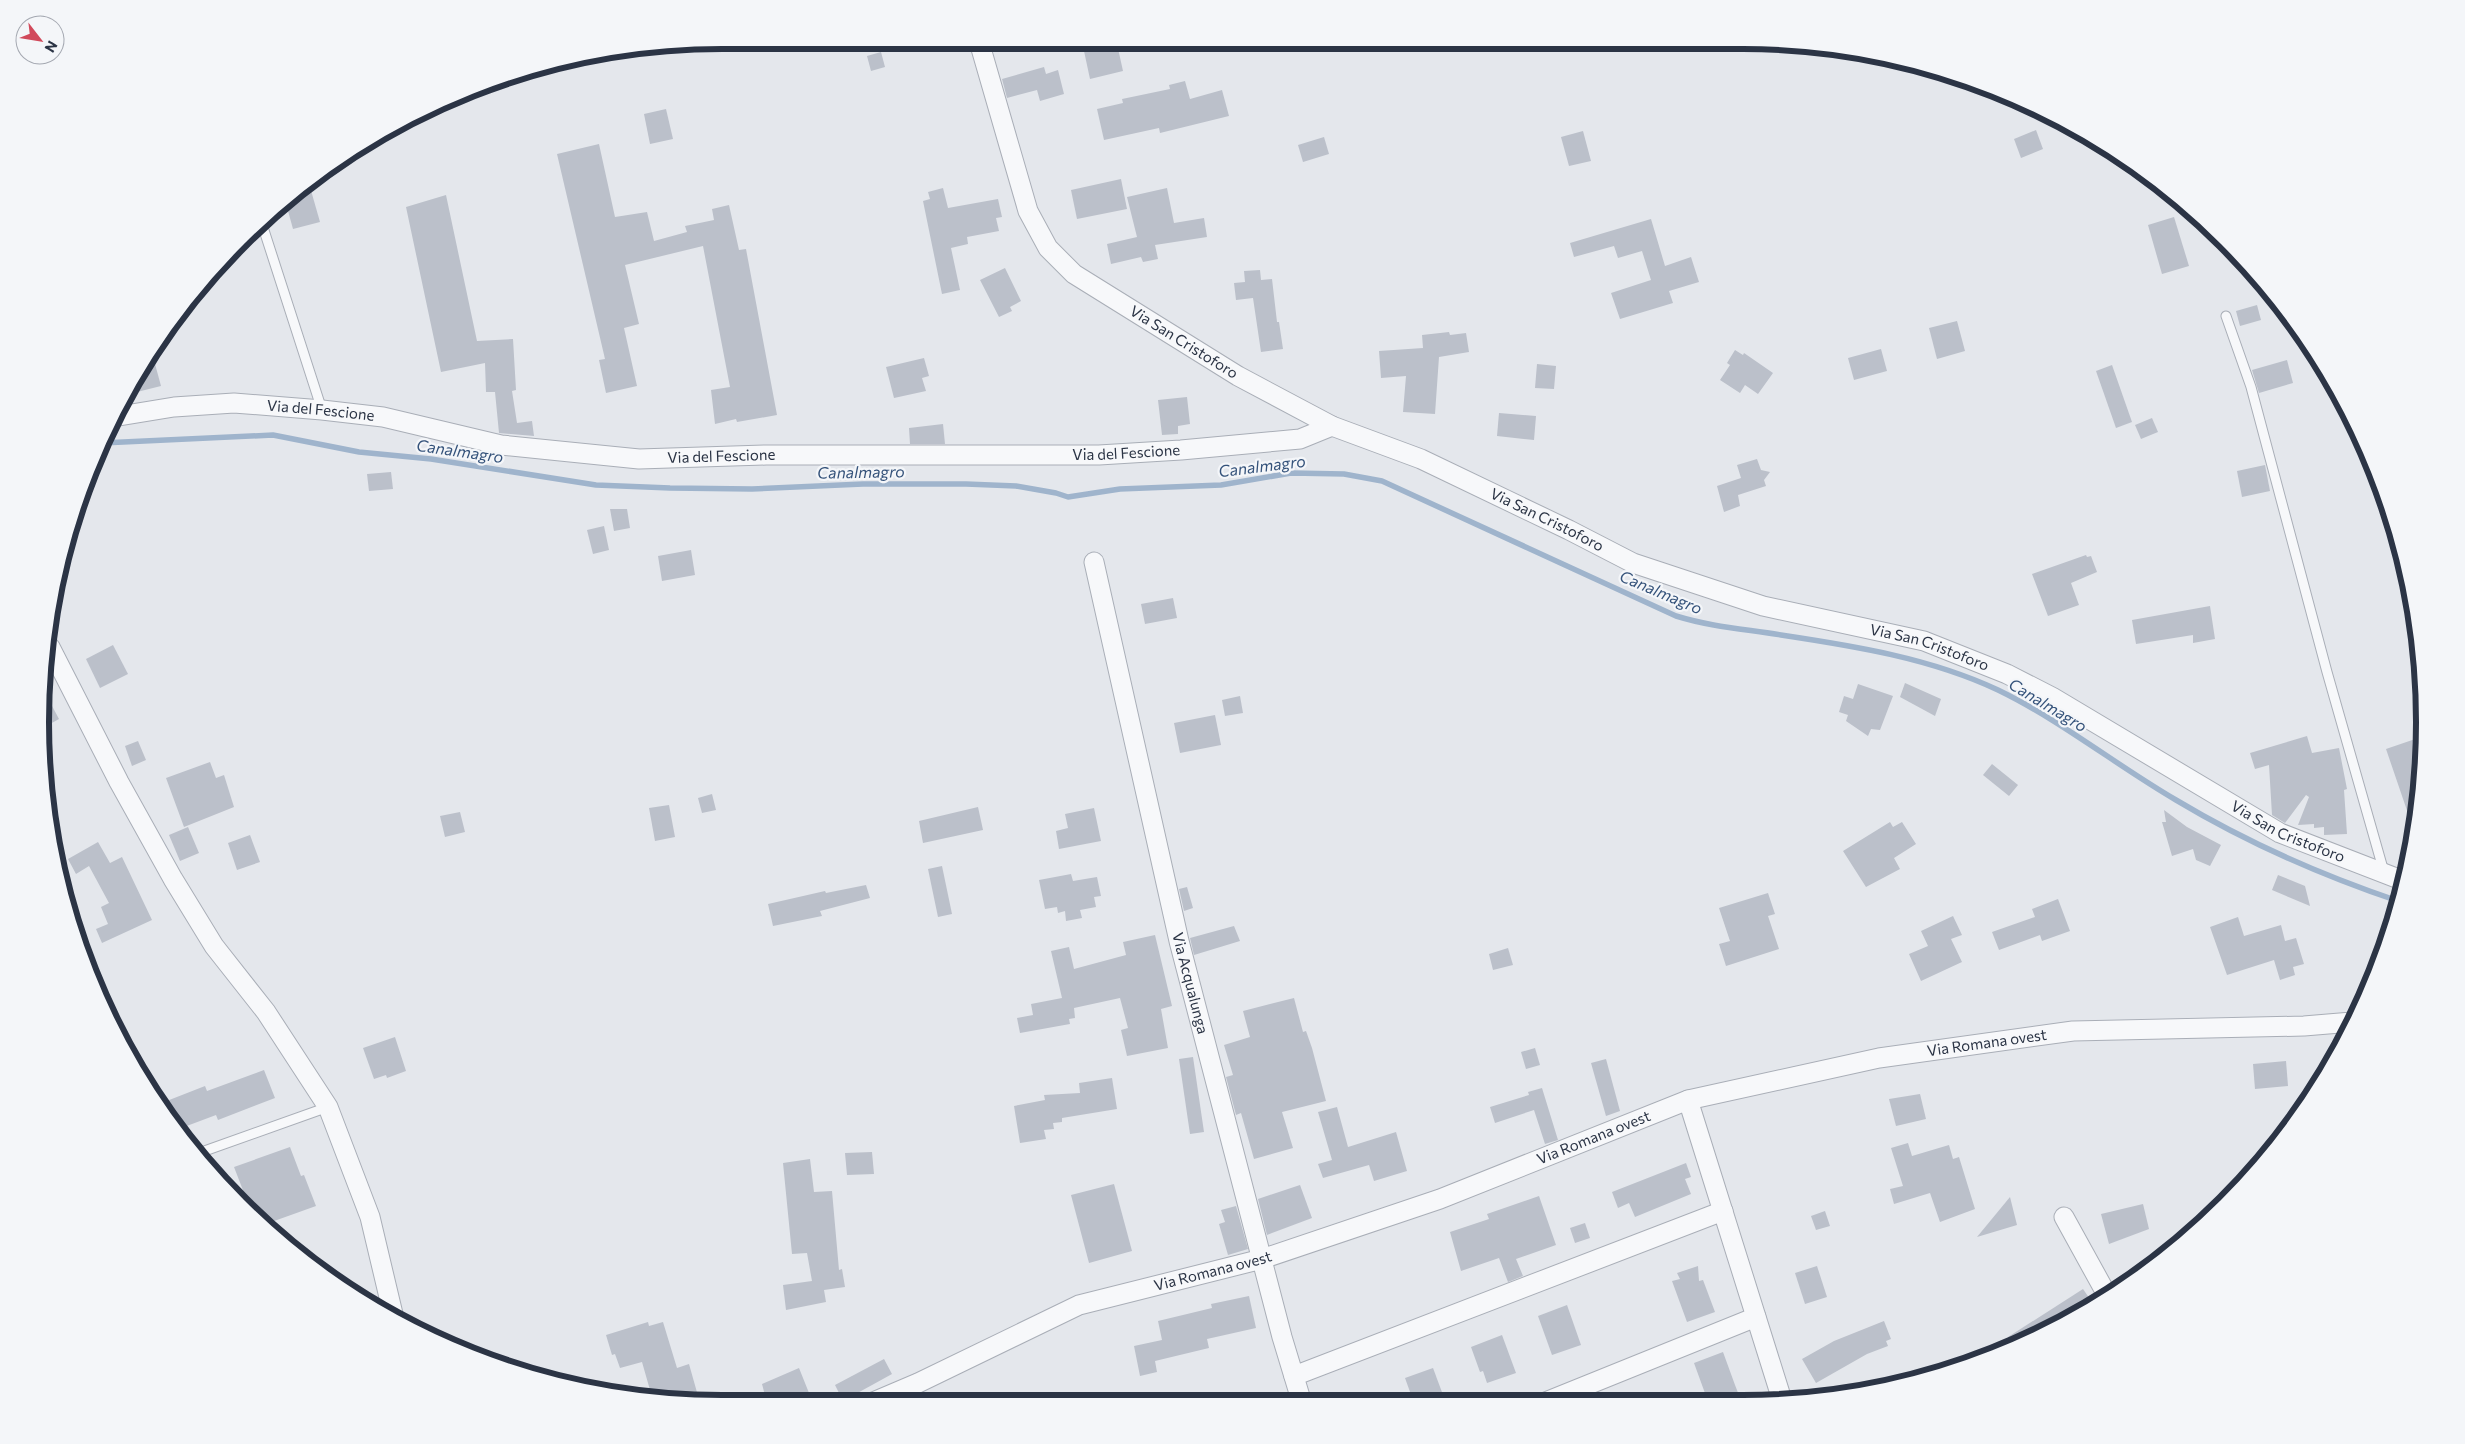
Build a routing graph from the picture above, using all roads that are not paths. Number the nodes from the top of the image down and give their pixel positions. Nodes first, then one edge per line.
1 (981, 49) edge
2 (264, 229) edge
3 (2226, 316) dead end
4 (322, 410) junction
5 (123, 415) edge
6 (1332, 426) junction
7 (1094, 562) dead end
8 (53, 653) edge
9 (2385, 875) junction
10 (2397, 879) edge
11 (2346, 1023) edge
12 (1688, 1100) junction
13 (328, 1107) junction
14 (204, 1151) edge
15 (1723, 1211) junction
16 (2064, 1217) dead end
17 (1262, 1258) junction
18 (2104, 1290) edge
19 (392, 1309) edge
20 (1756, 1317) junction
21 (1294, 1376) junction
22 (1781, 1394) edge
23 (888, 1395) edge
24 (1300, 1395) edge
25 (1561, 1395) edge

1 - 6 street, Via San Cristoforo
2 - 4 lane
3 - 9 lane
4 - 5 street, Via del Fescione
4 - 6 street, Via del Fescione
6 - 9 street, Via San Cristoforo
7 - 17 street, Via Acqualunga
8 - 13 street
9 - 10 street, Via San Cristoforo
11 - 12 street, Via Romana ovest
12 - 15 street
12 - 17 street, Via Romana ovest
13 - 14 lane
13 - 19 street
15 - 20 street
15 - 21 street
16 - 18 street
17 - 21 street, Via Acqualunga
17 - 23 street, Via Romana ovest
20 - 22 street
20 - 25 street
21 - 24 street, Via Acqualunga

